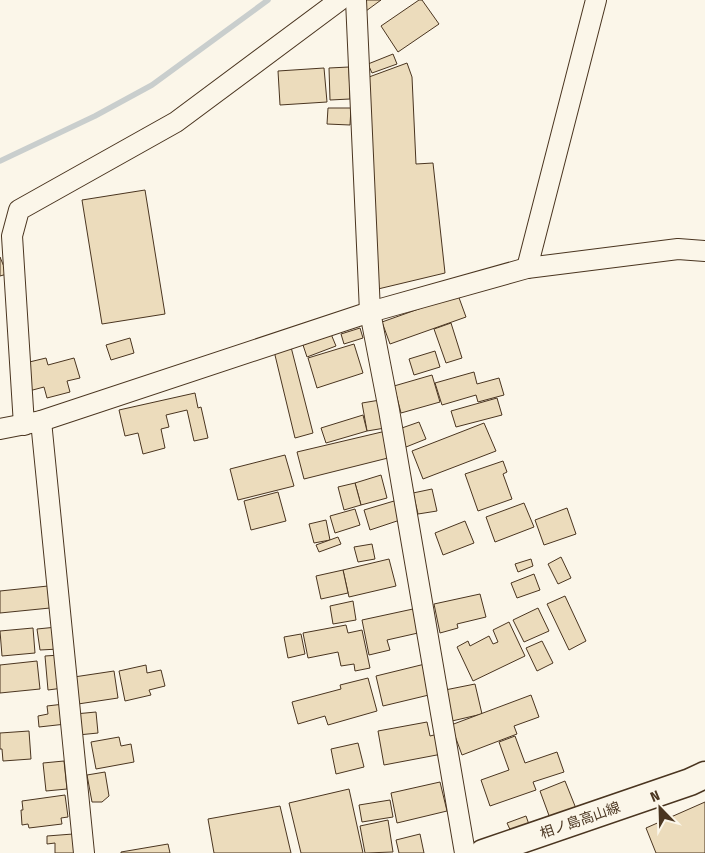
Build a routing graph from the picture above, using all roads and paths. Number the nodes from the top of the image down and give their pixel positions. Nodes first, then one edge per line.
1 (340, 0) edge
2 (356, 0) edge
3 (596, 0) edge
4 (705, 251) edge
5 (527, 268) junction
6 (370, 312) junction
7 (33, 423) junction
8 (0, 429) edge
9 (705, 775) edge
10 (84, 853) edge
11 (464, 853) edge
12 (482, 853) edge

1 - 7 street
2 - 6 street
3 - 5 street
4 - 5 street
5 - 6 street
6 - 7 street
6 - 11 street
7 - 8 street
7 - 10 street
9 - 12 main road, 相ノ島高山線

